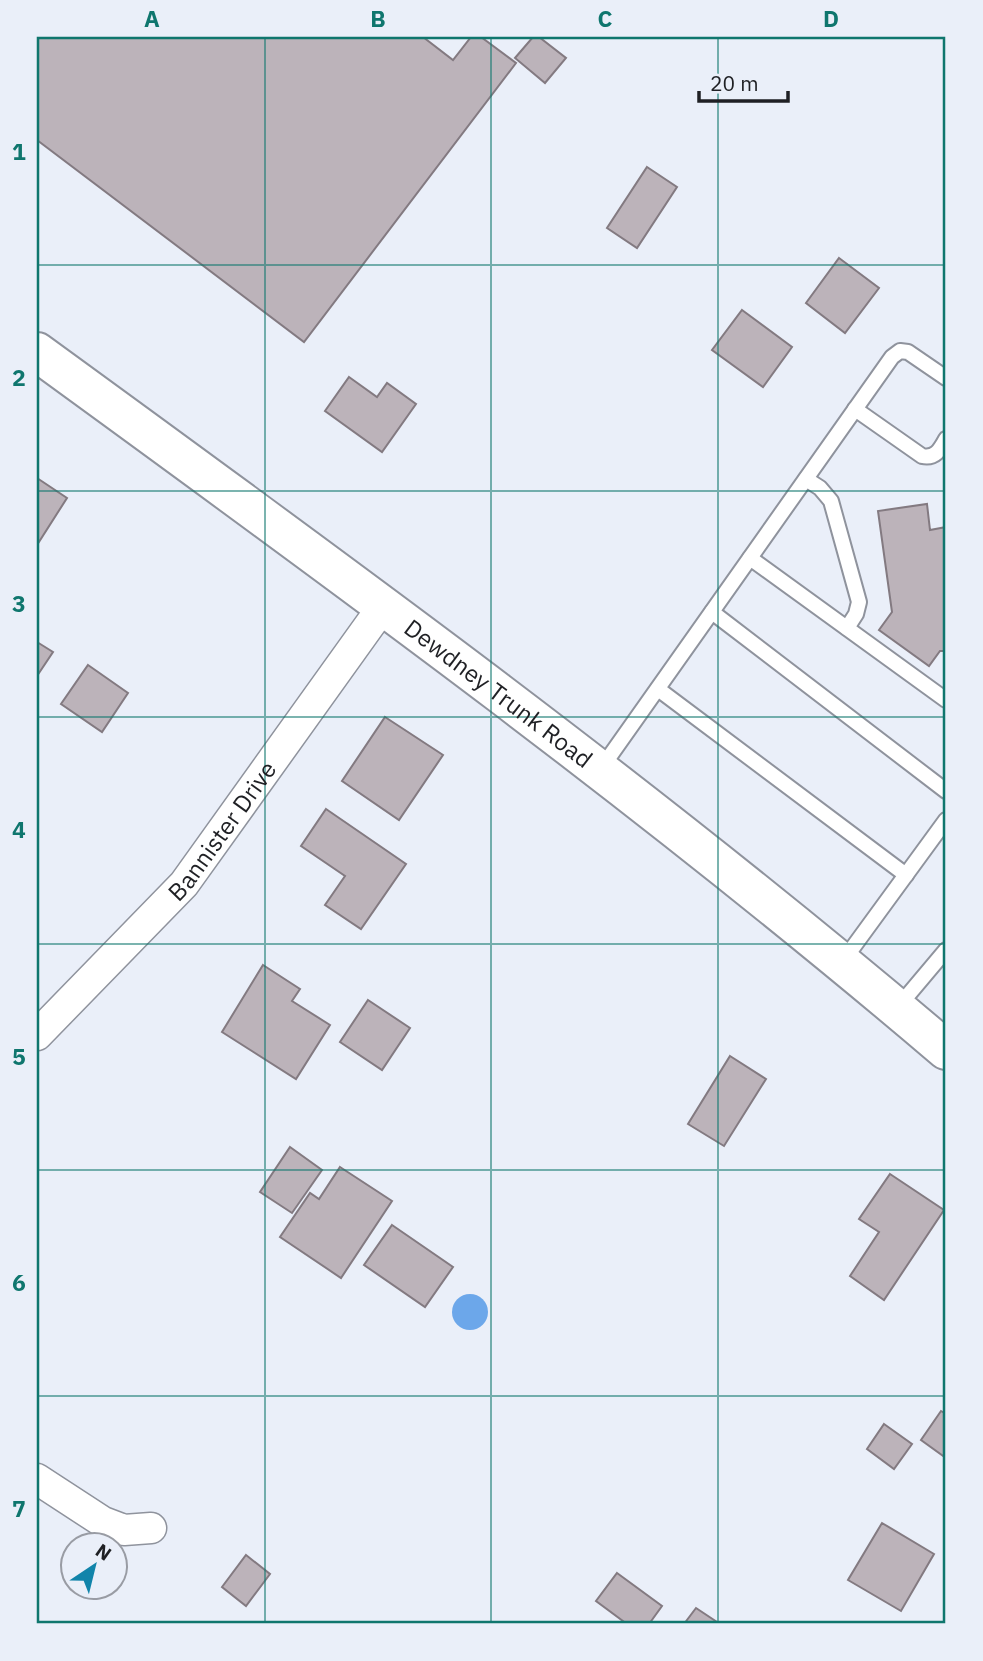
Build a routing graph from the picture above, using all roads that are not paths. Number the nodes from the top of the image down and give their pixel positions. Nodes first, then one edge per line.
1 (37, 352) edge
2 (946, 378) edge
3 (855, 409) junction
4 (946, 439) edge
5 (806, 479) junction
6 (750, 558) junction
7 (384, 605) junction
8 (712, 612) junction
9 (847, 628) junction
10 (658, 689) junction
11 (946, 701) edge
12 (600, 772) junction
13 (946, 791) edge
14 (946, 820) edge
15 (906, 875) junction
16 (946, 950) edge
17 (843, 962) junction
18 (897, 1008) junction
19 (37, 1035) edge
20 (946, 1050) edge
21 (37, 1479) edge
22 (151, 1528) dead end

1 - 7 main road, Dewdney Trunk Road
2 - 3 lane
3 - 4 lane
3 - 5 lane
5 - 6 lane
5 - 9 lane
6 - 8 lane
6 - 9 lane
7 - 12 main road, Dewdney Trunk Road
7 - 19 street, Bannister Drive
8 - 10 lane
8 - 13 lane
9 - 11 lane
10 - 12 lane
10 - 15 lane
12 - 17 main road, Dewdney Trunk Road
14 - 15 lane
15 - 17 lane
16 - 18 lane
17 - 18 main road, Dewdney Trunk Road
18 - 20 main road, Dewdney Trunk Road
21 - 22 street

